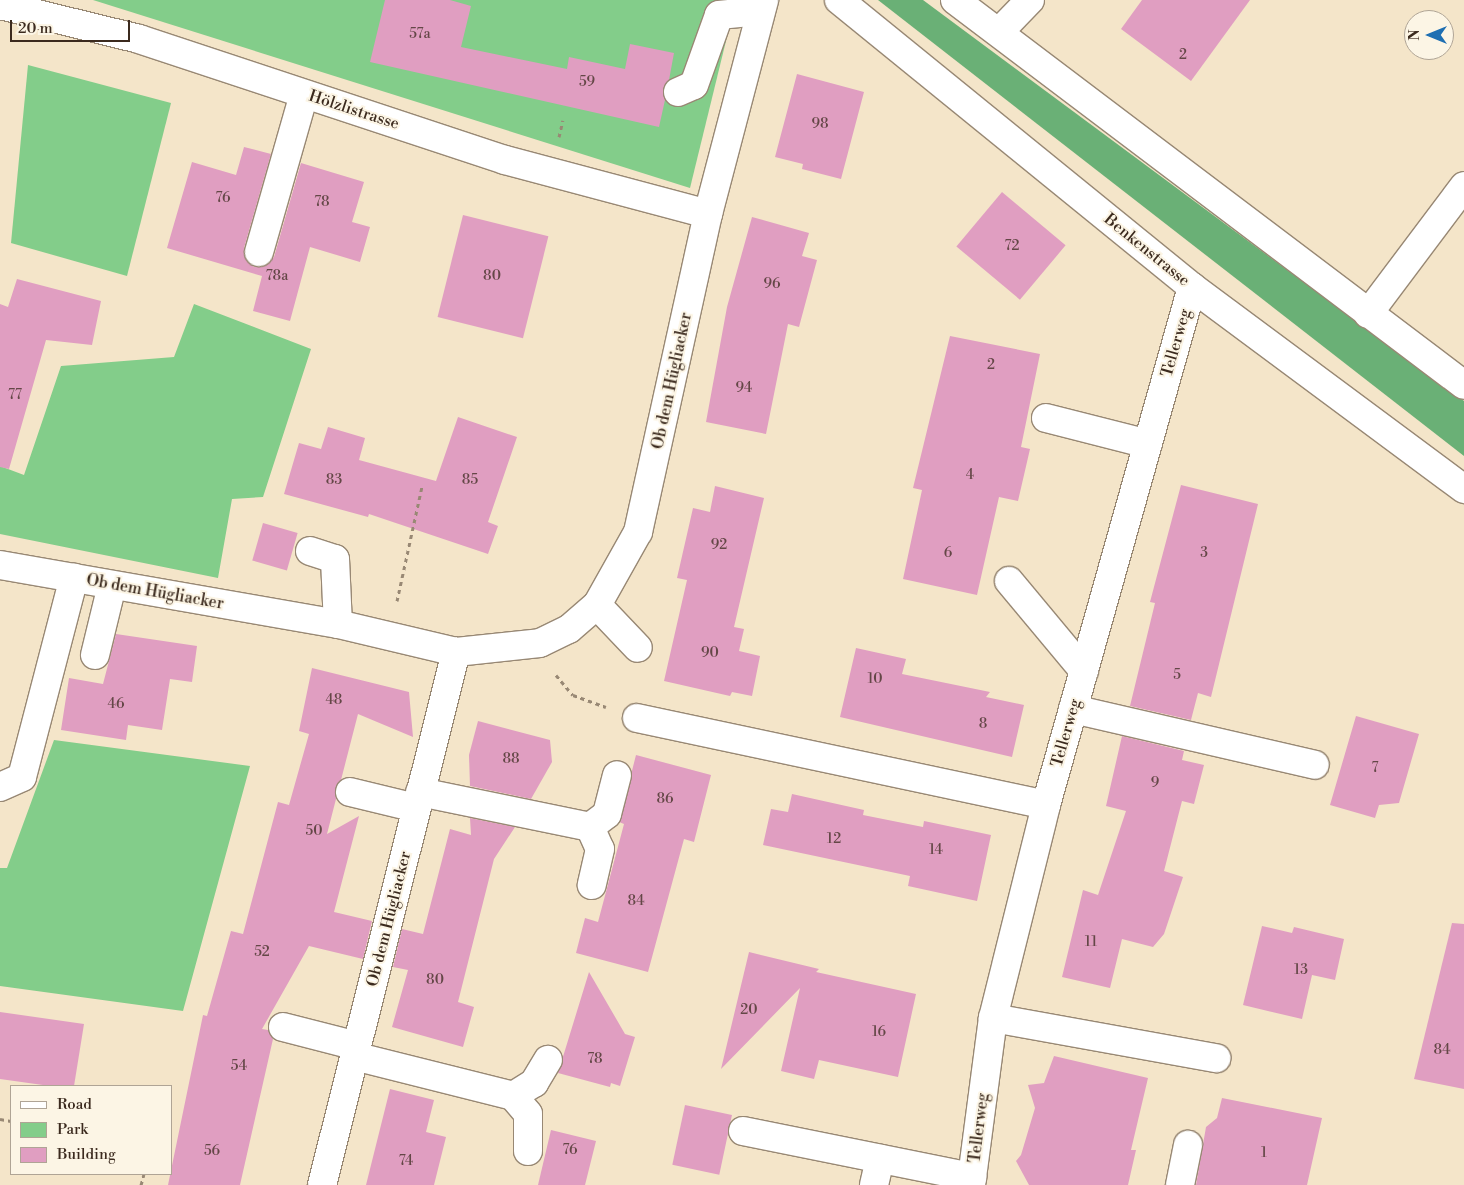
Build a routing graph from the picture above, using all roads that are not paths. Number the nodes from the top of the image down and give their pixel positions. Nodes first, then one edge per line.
1 (838, 0) edge
2 (955, 0) edge
3 (1030, 0) edge
4 (0, 5) edge
5 (762, 6) edge
6 (1000, 31) junction
7 (678, 92) dead end
8 (304, 94) junction
9 (1464, 186) edge
10 (708, 214) junction
11 (259, 252) dead end
12 (1192, 287) junction
13 (1368, 314) junction
14 (1464, 385) edge
15 (1046, 418) dead end
16 (1148, 444) junction
17 (1464, 489) edge
18 (310, 551) dead end
19 (0, 565) edge
20 (74, 578) junction
21 (1009, 581) dead end
22 (112, 585) junction
23 (597, 605) junction
24 (338, 624) junction
25 (638, 648) dead end
26 (456, 652) junction
27 (95, 655) dead end
28 (1084, 670) junction
29 (1073, 709) junction
30 (637, 718) road end
31 (1315, 765) dead end
32 (617, 775) dead end
33 (0, 787) edge
34 (350, 792) dead end
35 (418, 800) junction
36 (1046, 805) junction
37 (590, 827) junction
38 (592, 885) dead end
39 (993, 1018) junction
40 (283, 1027) dead end
41 (356, 1051) junction
42 (1216, 1058) dead end
43 (548, 1060) dead end
44 (513, 1096) junction
45 (743, 1132) dead end
46 (1188, 1144) dead end
47 (528, 1151) dead end
48 (880, 1158) junction
49 (972, 1181) edge
50 (322, 1185) edge
51 (874, 1185) edge
52 (1180, 1185) edge

1 - 12 street, Benkenstrasse
2 - 6 street
3 - 6 street
4 - 8 street, Hölzlistrasse
5 - 7 street
5 - 10 street, Ob dem Hügliacker
6 - 13 street
8 - 10 street, Hölzlistrasse
8 - 11 street
9 - 13 street
10 - 23 street, Ob dem Hügliacker
12 - 16 street, Tellerweg
12 - 17 street, Benkenstrasse
13 - 14 street
15 - 16 street
16 - 28 street, Tellerweg
18 - 24 street
19 - 20 street, Ob dem Hügliacker
20 - 22 street, Ob dem Hügliacker
20 - 33 street
21 - 28 street
22 - 24 street, Ob dem Hügliacker
22 - 27 street
23 - 25 street
23 - 26 street, Ob dem Hügliacker
24 - 26 street, Ob dem Hügliacker
26 - 35 street, Ob dem Hügliacker
28 - 29 street, Tellerweg
29 - 31 street
29 - 36 street, Tellerweg
30 - 36 street
32 - 37 street
34 - 35 street
35 - 37 street
35 - 41 street, Ob dem Hügliacker
36 - 39 street, Tellerweg
37 - 38 street
39 - 42 street
39 - 49 street, Tellerweg
40 - 41 street
41 - 44 street
41 - 50 street, Ob dem Hügliacker
43 - 44 street
44 - 47 street
45 - 48 street
46 - 52 street
48 - 49 street
48 - 51 street

